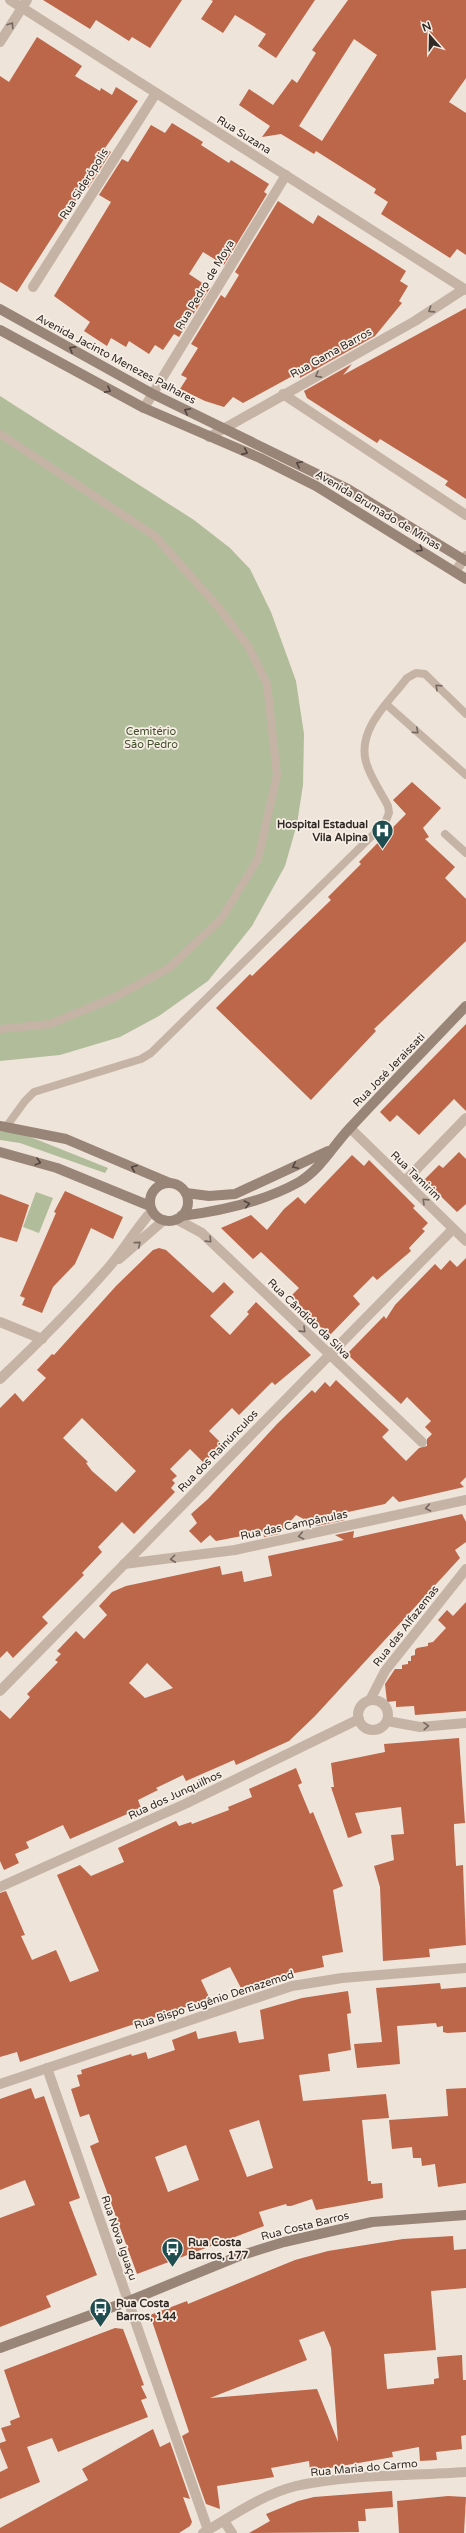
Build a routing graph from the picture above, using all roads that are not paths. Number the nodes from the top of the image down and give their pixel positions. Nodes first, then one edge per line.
1 (10, 0) edge
2 (25, 4) edge
3 (0, 42) edge
4 (156, 93) junction
5 (286, 175) junction
6 (33, 287) dead end
7 (465, 290) edge
8 (0, 309) edge
9 (0, 330) edge
10 (153, 394) junction
11 (283, 394) junction
12 (144, 408) junction
13 (222, 428) junction
14 (0, 434) edge
15 (209, 437) junction
16 (466, 515) edge
17 (465, 559) edge
18 (455, 572) junction
19 (466, 579) edge
20 (387, 705) junction
21 (466, 714) edge
22 (466, 775) edge
23 (445, 834) dead end
24 (466, 853) edge
25 (466, 1006) edge
26 (0, 1029) edge
27 (466, 1118) edge
28 (3, 1126) edge
29 (350, 1128) junction
30 (330, 1150) junction
31 (0, 1152) edge
32 (405, 1181) junction
33 (170, 1182) junction
34 (186, 1193) junction
35 (151, 1209) junction
36 (179, 1218) junction
37 (164, 1220) junction
38 (453, 1229) junction
39 (466, 1241) edge
40 (111, 1266) junction
41 (0, 1322) edge
42 (42, 1339) junction
43 (328, 1355) junction
44 (0, 1380) edge
45 (422, 1442) dead end
46 (466, 1500) edge
47 (124, 1564) junction
48 (466, 1569) edge
49 (0, 1691) edge
50 (370, 1700) junction
51 (359, 1720) junction
52 (387, 1721) junction
53 (466, 1723) edge
54 (0, 1887) edge
55 (466, 1968) edge
56 (47, 2068) junction
57 (0, 2084) edge
58 (466, 2215) edge
59 (129, 2301) junction
60 (0, 2348) edge
61 (466, 2472) edge
62 (224, 2521) junction
63 (206, 2532) edge
64 (232, 2533) edge

1 - 2 street, Rua Suzana
3 -> 2 street
2 - 4 street, Rua Suzana
4 - 5 street, Rua Suzana
4 - 6 street, Rua Siderópolis
5 - 7 street, Rua Suzana
5 - 10 street, Rua Pedro de Moya
7 -> 11 street, Rua Gama Barros
10 -> 8 main road, Avenida Jacinto Menezes Palhares
9 -> 12 main road
10 - 12 street, Rua Pedro de Moya
13 -> 10 main road, Avenida Jacinto Menezes Palhares
11 - 13 street, Rua Gama Barros
11 - 16 street
12 - 15 main road
13 - 15 street, Rua Gama Barros
17 -> 13 main road, Avenida Brumado de Minas
14 - 26 lane
15 -> 18 main road, Avenida Brumado de Minas
17 - 18 street
18 - 19 main road, Avenida Brumado de Minas
21 -> 20 lane
20 -> 22 lane
20 - 28 lane
23 - 24 lane
25 - 29 main road, Rua José Jeraissati
27 - 32 street
33 -> 28 main road
29 - 30 main road, Rua José Jeraissati
29 - 32 street, Rua Tamirim
30 -> 34 main road
36 -> 30 main road, Rua José Jeraissati
31 -> 35 main road
38 -> 32 street, Rua Tamirim
33 - 34 main road
33 - 35 main road
34 - 36 main road
35 - 37 main road
35 - 40 street
36 - 37 main road
36 -> 43 street, Rua Cândido da Silva
40 -> 37 street
38 - 39 street, Rua Tamirim
38 - 43 street, Rua dos Rainúnculos
40 - 42 street
41 - 42 street
42 - 44 street
43 - 45 street, Rua Cândido da Silva
43 - 47 street, Rua dos Rainúnculos
46 -> 47 street, Rua das Campânulas
47 - 49 street, Rua dos Rainúnculos
48 - 50 street, Rua das Alfazemas
50 - 51 street
50 - 52 street
51 - 52 street
51 - 54 street, Rua dos Junquilhos
52 -> 53 street
55 - 56 street, Rua Bispo Eugênio Demazemod
56 - 57 street, Rua Bispo Eugênio Demazemod
56 - 59 street, Rua Nova Iguaçu
58 - 59 main road, Rua Costa Barros
59 - 60 main road, Rua Costa Barros
59 - 63 street, Rua Nova Iguaçu
61 - 62 street, Rua Maria do Carmo
62 - 63 street, Rua Maria do Carmo
62 - 64 street

